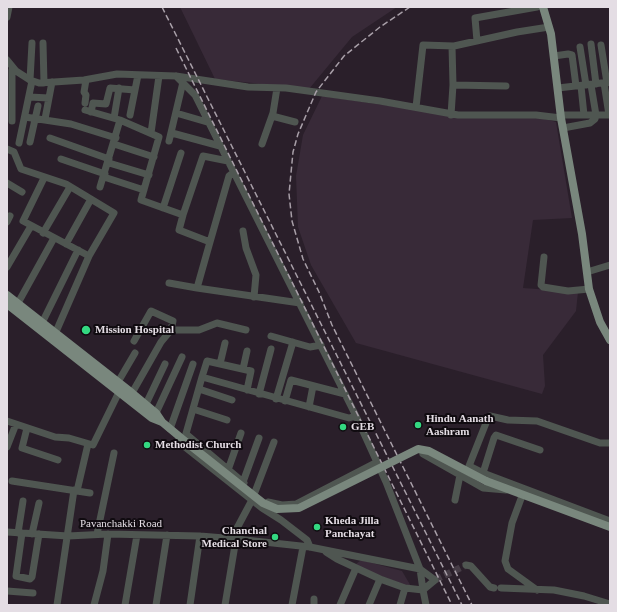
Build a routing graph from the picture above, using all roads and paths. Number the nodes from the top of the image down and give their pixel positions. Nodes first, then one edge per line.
1 (9, 7) edge
2 (537, 7) edge
3 (543, 7) edge
4 (7, 17) edge
5 (549, 27) junction
6 (477, 41) junction
7 (32, 43) dead end
8 (43, 43) dead end
9 (591, 44) dead end
10 (601, 45) dead end
11 (452, 46) junction
12 (580, 47) dead end
13 (554, 56) junction
14 (7, 60) edge
15 (11, 70) edge
16 (138, 75) junction
17 (159, 76) junction
18 (176, 76) junction
19 (86, 80) junction
20 (31, 81) junction
21 (52, 82) junction
22 (183, 82) junction
23 (44, 83) junction
24 (594, 84) edge
25 (453, 85) junction
26 (506, 86) dead end
27 (119, 88) junction
28 (277, 88) junction
29 (558, 88) junction
30 (135, 90) junction
31 (29, 97) junction
32 (49, 98) junction
33 (38, 106) dead end
34 (416, 108) junction
35 (87, 109) junction
36 (176, 113) junction
37 (130, 115) dead end
38 (451, 115) junction
39 (584, 115) junction
40 (596, 115) junction
41 (272, 116) junction
42 (561, 116) junction
43 (610, 116) edge
44 (24, 117) junction
45 (36, 118) junction
46 (45, 119) junction
47 (117, 119) junction
48 (9, 122) edge
49 (207, 122) junction
50 (294, 122) dead end
51 (22, 126) junction
52 (563, 128) junction
53 (151, 133) junction
54 (172, 133) junction
55 (50, 138) dead end
56 (115, 141) junction
57 (169, 141) dead end
58 (30, 142) dead end
59 (19, 143) dead end
60 (262, 144) dead end
61 (220, 146) junction
62 (7, 149) edge
63 (181, 153) dead end
64 (154, 157) junction
65 (61, 159) dead end
66 (109, 161) junction
67 (228, 161) junction
68 (234, 172) junction
69 (104, 175) junction
70 (149, 175) junction
71 (44, 178) junction
72 (7, 183) edge
73 (70, 187) junction
74 (100, 187) dead end
75 (144, 190) junction
76 (22, 192) dead end
77 (90, 199) junction
78 (163, 208) junction
79 (183, 215) junction
80 (31, 226) junction
81 (243, 231) dead end
82 (43, 232) junction
83 (54, 238) junction
84 (210, 242) junction
85 (66, 244) junction
86 (78, 250) junction
87 (89, 256) junction
88 (544, 257) dead end
89 (610, 265) edge
90 (7, 267) edge
91 (587, 272) junction
92 (169, 283) dead end
93 (197, 288) junction
94 (589, 289) junction
95 (7, 295) edge
96 (254, 297) junction
97 (300, 303) junction
98 (7, 304) edge
99 (18, 304) junction
100 (42, 323) junction
101 (171, 330) junction
102 (246, 330) dead end
103 (55, 334) junction
104 (271, 336) dead end
105 (610, 340) edge
106 (134, 341) dead end
107 (292, 342) junction
108 (225, 343) dead end
109 (321, 345) junction
110 (271, 349) dead end
111 (247, 351) dead end
112 (134, 353) dead end
113 (182, 357) dead end
114 (165, 364) dead end
115 (193, 364) dead end
116 (220, 364) junction
117 (242, 369) junction
118 (202, 378) junction
119 (118, 382) junction
120 (313, 386) junction
121 (199, 389) junction
122 (247, 390) junction
123 (119, 392) junction
124 (132, 393) junction
125 (259, 394) junction
126 (345, 394) junction
127 (276, 399) junction
128 (232, 400) dead end
129 (285, 401) junction
130 (146, 404) junction
131 (309, 407) junction
132 (193, 409) junction
133 (156, 413) junction
134 (356, 416) junction
135 (227, 420) dead end
136 (7, 421) edge
137 (162, 422) junction
138 (16, 424) junction
139 (27, 428) junction
140 (170, 429) junction
141 (241, 433) dead end
142 (183, 438) junction
143 (260, 438) dead end
144 (274, 442) dead end
145 (610, 443) edge
146 (88, 444) junction
147 (7, 447) edge
148 (540, 450) dead end
149 (114, 453) dead end
150 (423, 454) dead end
151 (58, 460) dead end
152 (377, 462) junction
153 (228, 470) junction
154 (460, 475) junction
155 (485, 477) junction
156 (12, 481) dead end
157 (243, 482) junction
158 (75, 490) junction
159 (506, 490) junction
160 (90, 493) dead end
161 (253, 496) junction
162 (522, 496) junction
163 (455, 500) dead end
164 (23, 501) dead end
165 (40, 504) dead end
166 (610, 521) edge
167 (610, 527) edge
168 (236, 530) dead end
169 (7, 532) edge
170 (20, 533) junction
171 (35, 534) junction
172 (97, 534) junction
173 (108, 534) junction
174 (137, 535) junction
175 (167, 535) junction
176 (68, 536) junction
177 (200, 536) junction
178 (236, 539) junction
179 (306, 547) junction
180 (323, 550) junction
181 (466, 565) dead end
182 (356, 568) junction
183 (420, 569) junction
184 (380, 579) junction
185 (405, 588) junction
186 (423, 590) junction
187 (537, 590) junction
188 (7, 591) edge
189 (33, 593) dead end
190 (610, 604) edge
191 (57, 605) edge
192 (94, 605) edge
193 (125, 605) edge
194 (156, 605) edge
195 (190, 605) edge
196 (225, 605) edge
197 (292, 605) edge
198 (340, 605) edge
199 (369, 605) edge
200 (400, 605) edge
201 (426, 605) edge

1 - 4 street
2 - 6 street
3 - 5 main road
5 - 6 street
5 - 13 main road
6 - 11 street
7 - 20 street
8 - 23 street
9 - 24 street
10 - 24 street
11 - 25 street
11 - 34 street
12 - 24 street
13 - 24 street
13 - 29 main road
14 - 15 street
15 - 20 street
15 - 48 street
16 - 17 street
16 - 19 street
16 - 30 street
17 - 18 street
17 - 53 street
18 - 22 street
18 - 28 street
19 - 21 street
19 - 35 street
20 - 23 street
20 - 31 street
21 - 23 street
21 - 32 street
22 - 36 street
22 - 49 street
24 - 29 street
24 - 39 street
24 - 40 street
24 - 43 street
25 - 26 street
25 - 38 street
27 - 30 street
27 - 35 street
27 - 47 street
28 - 34 street
28 - 41 street
29 - 42 main road
30 - 37 street
31 - 32 street
31 - 44 street
32 - 46 street
33 - 45 street
34 - 38 street
35 - 47 street
36 - 49 street
36 - 54 street
38 - 42 street
39 - 40 street
39 - 42 street
40 - 43 street
40 - 52 street
41 - 50 street
41 - 60 street
42 - 52 main road
44 - 45 street
44 - 51 street
45 - 46 street
45 - 58 street
46 - 56 street
47 - 53 street
47 - 56 street
48 - 51 street
49 - 61 street
51 - 59 street
52 - 91 main road
53 - 64 street
54 - 57 street
54 - 61 street
55 - 66 street
56 - 64 street
56 - 66 street
61 - 67 street
62 - 71 street
63 - 78 street
64 - 70 street
65 - 69 street
66 - 69 street
66 - 70 street
67 - 68 street
67 - 79 street
68 - 84 street
68 - 97 street
69 - 74 street
69 - 75 street
70 - 75 street
71 - 73 street
71 - 80 street
72 - 76 street
73 - 77 street
73 - 82 street
75 - 78 street
77 - 85 street
77 - 87 street
78 - 79 street
79 - 84 street
80 - 82 street
80 - 90 street
81 - 96 street
82 - 83 street
83 - 85 street
83 - 99 street
84 - 93 street
85 - 86 street
86 - 87 street
86 - 100 street
87 - 103 street
88 - 94 street
89 - 91 street
91 - 94 main road
92 - 93 street
93 - 96 street
94 - 105 main road
95 - 99 main road
96 - 97 street
97 - 109 street
98 - 123 main road
99 - 100 main road
100 - 103 main road
101 - 102 street
101 - 106 street
101 - 124 street
103 - 119 main road
104 - 107 street
107 - 109 street
107 - 127 street
108 - 116 street
109 - 126 street
110 - 125 street
111 - 117 street
112 - 119 street
113 - 133 street
114 - 130 street
115 - 140 street
116 - 117 street
116 - 118 street
117 - 122 street
118 - 121 street
118 - 122 street
119 - 124 main road
120 - 126 street
120 - 129 street
120 - 131 street
121 - 128 street
121 - 132 street
122 - 125 street
123 - 137 main road
123 - 146 street
124 - 130 main road
125 - 127 street
126 - 134 street
127 - 129 street
129 - 131 street
130 - 133 main road
131 - 134 street
132 - 135 street
132 - 142 street
133 - 137 main road
134 - 152 street
136 - 138 street
137 - 140 main road
138 - 139 street
138 - 147 street
139 - 146 street
139 - 151 street
140 - 142 main road
141 - 153 street
142 - 153 street
142 - 155 main road, bridge
142 - 161 street
143 - 157 street
144 - 161 street
145 - 155 street
146 - 158 street
148 - 155 street
149 - 172 street
150 - 154 street
152 - 161 street
152 - 183 street
153 - 157 street
154 - 159 street
154 - 163 street
155 - 159 main road
155 - 166 street
156 - 158 street
157 - 161 street
158 - 160 street
158 - 176 street
159 - 162 main road
161 - 168 street
161 - 179 street
162 - 167 main road
162 - 187 street
164 - 170 street
165 - 171 street
169 - 170 street, Pavanchakki Road
170 - 171 street, Pavanchakki Road
170 - 171 street
171 - 176 street, Pavanchakki Road
172 - 173 street, Pavanchakki Road
172 - 176 street, Pavanchakki Road
173 - 174 street, Pavanchakki Road
173 - 192 street
174 - 175 street, Pavanchakki Road
174 - 193 street
175 - 177 street, Pavanchakki Road
175 - 194 street
176 - 191 street
177 - 178 street, Pavanchakki Road
177 - 195 street
178 - 179 street, Pavanchakki Road
178 - 196 street
179 - 180 street, Pavanchakki Road
179 - 197 street
180 - 182 street
180 - 183 street, Pavanchakki Road
181 - 187 street
182 - 184 street
182 - 198 street
183 - 186 street
183 - 186 street
184 - 185 street
184 - 199 street
185 - 186 street
185 - 200 street
186 - 201 street
187 - 190 street
188 - 189 street

